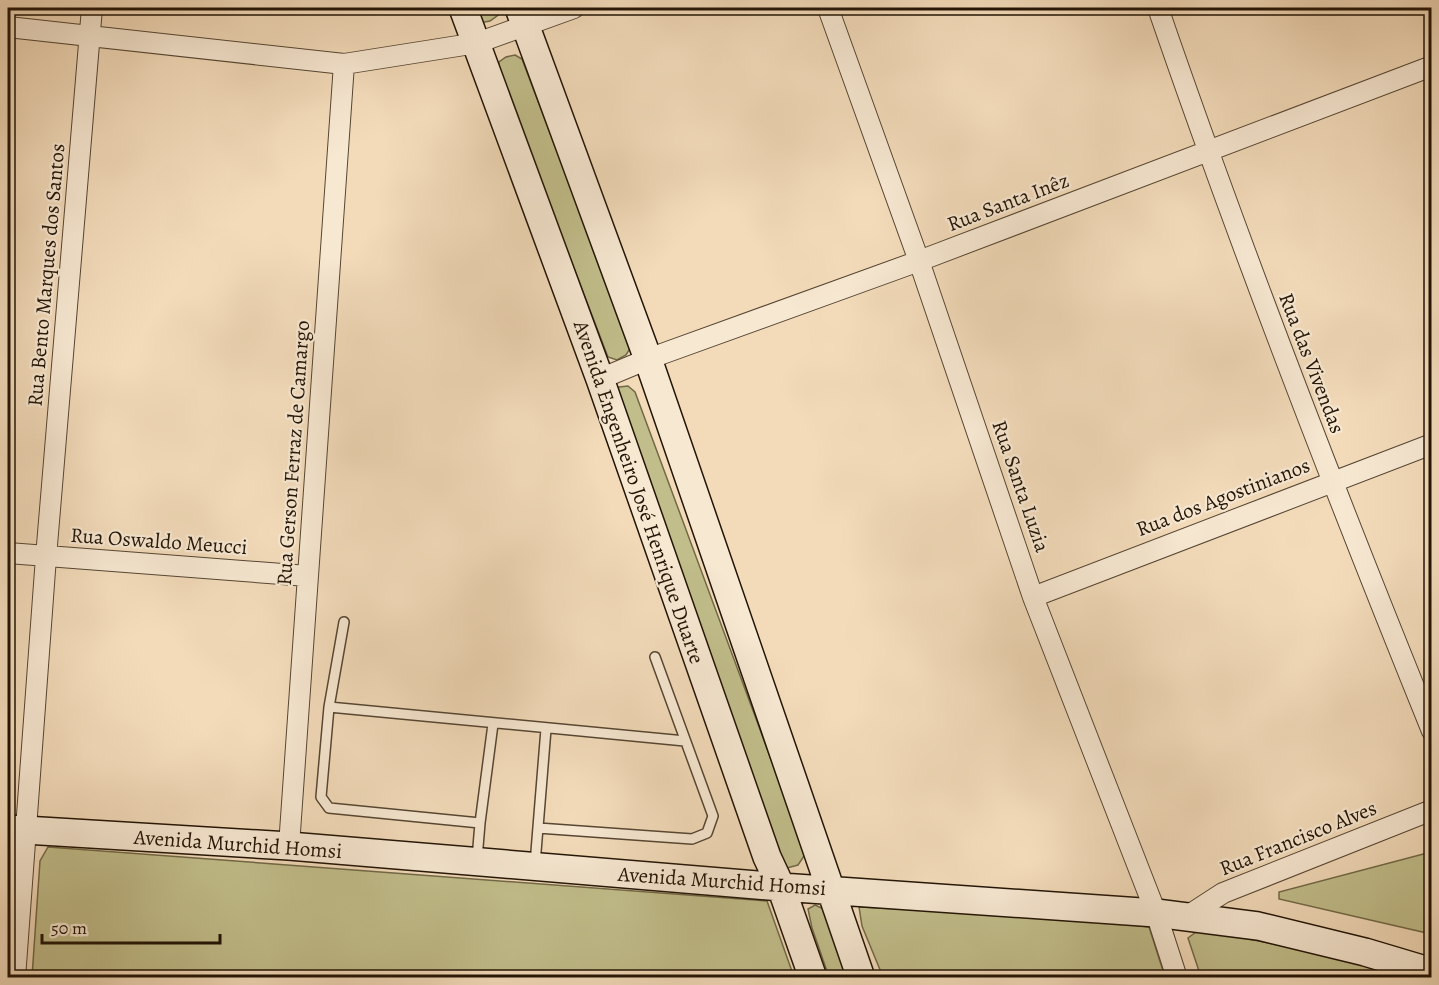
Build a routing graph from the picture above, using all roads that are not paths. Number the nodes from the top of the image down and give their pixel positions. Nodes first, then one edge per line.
1 (92, 8) edge
2 (463, 8) edge
3 (574, 8) edge
4 (828, 8) edge
5 (1158, 8) edge
6 (522, 16) edge
7 (8, 27) edge
8 (90, 34) junction
9 (477, 43) junction
10 (345, 64) junction
11 (1431, 66) edge
12 (1208, 152) junction
13 (919, 261) junction
14 (648, 359) junction
15 (600, 380) junction
16 (1431, 444) edge
17 (1331, 481) junction
18 (8, 553) edge
19 (46, 557) junction
20 (308, 576) junction
21 (1033, 597) junction
22 (344, 621) dead end
23 (656, 657) dead end
24 (329, 707) junction
25 (493, 724) junction
26 (546, 729) junction
27 (1431, 731) edge
28 (685, 741) junction
29 (1431, 810) edge
30 (480, 823) junction
31 (538, 828) junction
32 (17, 830) edge
33 (289, 846) junction
34 (477, 861) junction
35 (534, 866) junction
36 (781, 887) junction
37 (831, 890) junction
38 (1156, 913) junction
39 (1186, 917) junction
40 (1431, 972) edge
41 (15, 978) edge
42 (813, 978) edge
43 (861, 978) edge
44 (1176, 978) edge

1 - 8 street, Rua Bento Marques dos Santos
2 - 9 street, Avenida Engenheiro José Henrique Duarte
3 - 6 street
4 - 13 street, Rua Santa Luzia
5 - 12 street, Rua das Vivendas
6 - 9 street
6 - 14 street
7 - 8 street
8 - 10 street
8 - 19 street, Rua Bento Marques dos Santos
9 - 10 street
9 - 15 street, Avenida Engenheiro José Henrique Duarte
10 - 20 street, Rua Gerson Ferraz de Camargo
11 - 12 street, Rua Santa Inêz
12 - 13 street, Rua Santa Inêz
12 - 17 street, Rua das Vivendas
13 - 14 street, Rua Santa Inêz
13 - 21 street, Rua Santa Luzia
14 - 15 street, Rua Santa Inêz
14 - 37 street
15 - 36 street, Avenida Engenheiro José Henrique Duarte
16 - 17 street, Rua dos Agostinianos
17 - 21 street, Rua dos Agostinianos
17 - 27 street, Rua das Vivendas
18 - 19 street, Rua Oswaldo Meucci
19 - 20 street, Rua Oswaldo Meucci
19 - 32 street, Rua Bento Marques dos Santos
20 - 33 street, Rua Gerson Ferraz de Camargo
21 - 38 street, Rua Santa Luzia
22 - 24 lane
23 - 28 lane
24 - 25 lane
24 - 30 lane
25 - 26 lane
25 - 30 lane
26 - 28 lane
26 - 31 lane
28 - 31 lane
29 - 39 street, Rua Francisco Alves
30 - 34 lane
31 - 35 lane
32 - 33 street, Avenida Murchid Homsi
32 - 41 street, Rua Bento Marques dos Santos
33 - 34 street, Avenida Murchid Homsi
34 - 35 street, Avenida Murchid Homsi
35 - 36 street, Avenida Murchid Homsi
36 - 37 street, Avenida Murchid Homsi
36 - 42 street, Avenida Engenheiro José Henrique Duarte
37 - 38 street, Avenida Murchid Homsi
37 - 43 street
38 - 39 street, Avenida Murchid Homsi
38 - 44 street, Rua Santa Luzia
39 - 40 street, Avenida Murchid Homsi

